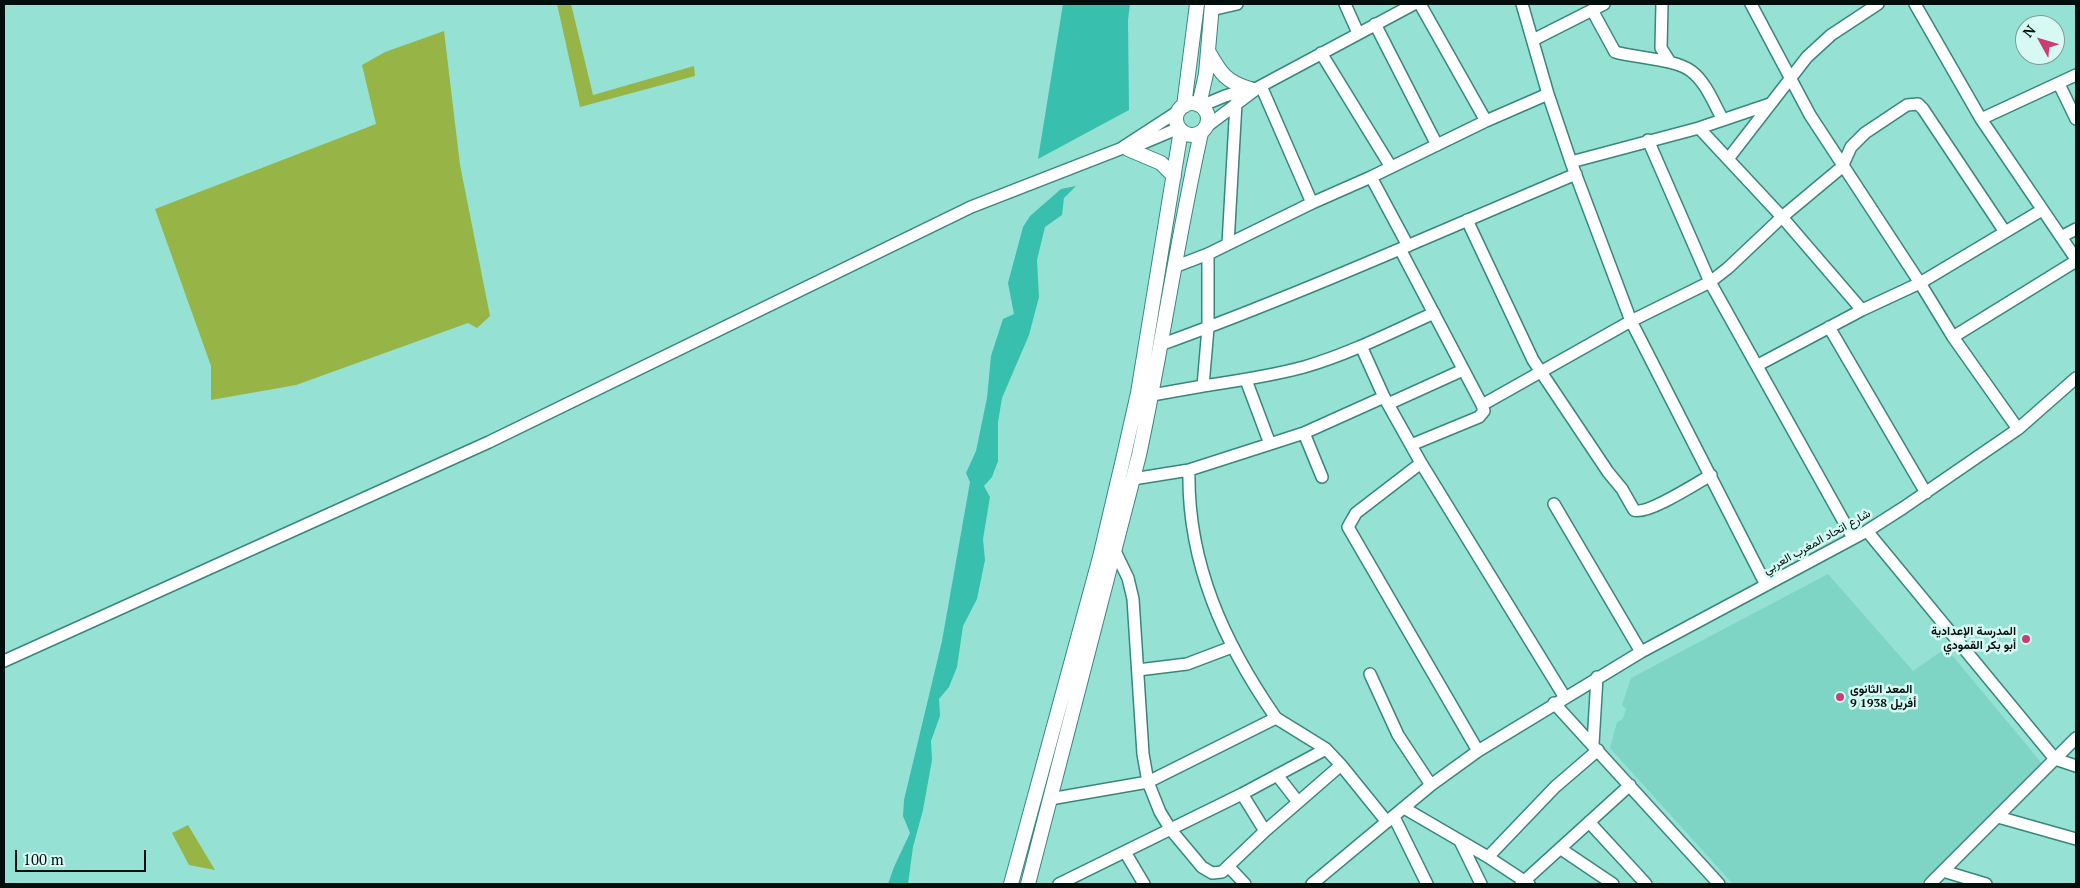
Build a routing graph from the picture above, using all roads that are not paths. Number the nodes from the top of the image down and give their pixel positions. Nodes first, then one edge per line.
1 (1196, 4) edge
2 (1237, 4) edge
3 (1346, 4) edge
4 (1420, 4) edge
5 (1522, 4) edge
6 (1604, 4) edge
7 (1662, 4) edge
8 (1751, 4) edge
9 (1878, 4) edge
10 (1915, 4) edge
11 (1408, 5) edge
12 (1212, 7) edge
13 (1592, 10) junction
14 (1375, 24) junction
15 (1358, 33) junction
16 (1533, 40) junction
17 (1208, 51) junction
18 (1321, 53) junction
19 (1670, 62) junction
20 (2076, 75) edge
21 (1791, 77) junction
22 (2058, 84) junction
23 (1256, 87) junction
24 (1548, 94) junction
25 (1236, 103) junction
26 (1770, 104) junction
27 (1200, 106) junction
28 (1182, 108) junction
29 (1982, 119) junction
30 (2076, 119) edge
31 (1486, 120) junction
32 (1723, 120) junction
33 (1699, 128) junction
34 (1180, 129) junction
35 (1203, 130) junction
36 (1648, 140) junction
37 (1437, 145) junction
38 (1124, 149) junction
39 (1728, 159) junction
40 (1571, 162) junction
41 (1390, 167) junction
42 (1842, 167) junction
43 (1576, 174) junction
44 (1174, 176) junction
45 (1371, 177) junction
46 (1312, 203) junction
47 (2042, 210) junction
48 (1782, 217) junction
49 (1467, 220) junction
50 (2076, 229) edge
51 (2005, 232) junction
52 (2061, 237) junction
53 (1228, 244) junction
54 (1404, 248) junction
55 (1208, 254) junction
56 (2076, 260) edge
57 (1174, 267) junction
58 (1710, 282) junction
59 (1920, 283) junction
60 (1862, 310) junction
61 (1434, 313) junction
62 (1631, 321) junction
63 (1208, 328) junction
64 (1829, 328) junction
65 (1953, 337) junction
66 (1160, 345) junction
67 (1361, 346) junction
68 (1758, 365) junction
69 (1463, 370) junction
70 (1540, 371) junction
71 (2076, 378) edge
72 (1246, 380) junction
73 (1203, 386) junction
74 (1152, 395) junction
75 (1386, 400) junction
76 (1482, 405) junction
77 (2018, 429) junction
78 (1304, 434) junction
79 (1270, 444) junction
80 (1411, 445) junction
81 (1421, 463) junction
82 (1189, 470) junction
83 (1711, 476) junction
84 (1322, 477) dead end
85 (1133, 478) junction
86 (1926, 493) junction
87 (1554, 504) dead end
88 (1867, 531) junction
89 (1853, 538) junction
90 (1114, 550) junction
91 (1766, 585) junction
92 (1232, 647) junction
93 (1641, 652) junction
94 (4, 661) edge
95 (1138, 670) junction
96 (1370, 674) dead end
97 (1597, 677) junction
98 (1564, 696) junction
99 (1554, 704) junction
100 (1276, 718) junction
101 (2076, 738) edge
102 (1596, 747) junction
103 (1326, 749) junction
104 (1478, 751) junction
105 (2055, 760) junction
106 (1341, 765) junction
107 (2076, 766) edge
108 (1277, 775) junction
109 (1148, 782) junction
110 (1431, 785) junction
111 (1630, 785) junction
112 (1242, 794) junction
113 (1050, 799) junction
114 (1298, 802) junction
115 (1404, 808) junction
116 (1998, 817) junction
117 (1390, 820) junction
118 (1589, 822) junction
119 (1170, 830) junction
120 (1265, 831) junction
121 (2076, 839) edge
122 (1460, 841) junction
123 (1561, 848) junction
124 (1125, 852) junction
125 (1488, 857) junction
126 (1228, 866) junction
127 (1943, 871) junction
128 (1319, 882) edge
129 (1525, 883) edge
130 (1012, 884) edge
131 (1028, 884) edge
132 (1059, 884) edge
133 (1144, 884) edge
134 (1245, 884) edge
135 (1427, 884) edge
136 (1481, 884) edge
137 (1613, 884) edge
138 (1646, 884) edge
139 (1719, 884) edge
140 (1930, 884) edge
141 (1986, 884) edge

1 - 28 main road
2 - 12 street
3 - 15 street
4 - 31 street
5 - 16 street
6 - 13 street
7 - 19 street
8 - 21 street
9 - 21 street
10 - 29 street
11 - 14 street
12 - 17 main road
13 - 16 street
13 - 19 street
14 - 15 street
14 - 37 street
15 - 18 street
16 - 24 street
17 - 23 main road
17 - 27 main road
18 - 23 street
18 - 41 street
19 - 32 street
20 - 22 street
21 - 26 street
21 - 42 street
22 - 29 street
22 - 30 street
23 - 25 street
23 - 27 street
23 - 46 street
24 - 31 street
24 - 40 street
25 - 35 street
25 - 53 street
26 - 32 street
26 - 39 street
27 - 28 main road
27 - 35 main road
28 - 34 main road
28 - 38 street
29 - 47 street
31 - 37 street
32 - 33 street
33 - 36 street
33 - 39 street
34 - 35 main road
34 - 38 street
34 - 44 main road
35 - 57 main road
36 - 40 street
36 - 58 street
37 - 41 street
38 - 44 main road
38 - 94 street
39 - 48 street
40 - 43 street
41 - 45 street
42 - 48 street
42 - 51 street
42 - 59 street
43 - 49 street
43 - 62 street
44 - 130 main road
45 - 46 street
45 - 54 street
46 - 53 street
47 - 51 street
47 - 52 street
48 - 58 street
48 - 60 street
49 - 54 street
49 - 70 street
50 - 52 street
51 - 59 street
52 - 56 street
53 - 55 street
54 - 61 street
54 - 63 street
55 - 57 street
55 - 63 street
56 - 65 street
57 - 66 main road
58 - 62 street
58 - 68 street
59 - 60 street
59 - 65 street
60 - 64 street
61 - 67 street
61 - 69 street
62 - 70 street
62 - 83 street
63 - 66 street
63 - 73 street
64 - 68 street
64 - 86 street
65 - 77 street
66 - 74 main road
67 - 72 street
67 - 75 street
68 - 89 street
69 - 75 street
69 - 76 street
70 - 76 street
70 - 83 street
71 - 77 street, شارع اتحاد المغرب العربي
72 - 73 street
72 - 79 street
73 - 74 street
74 - 85 main road
75 - 78 street
75 - 80 street
76 - 80 street
77 - 86 street, شارع اتحاد المغرب العربي
78 - 79 street
78 - 84 street
79 - 82 street
80 - 81 street
81 - 98 street
81 - 104 street
82 - 85 street
82 - 92 street
83 - 91 street
85 - 90 main road
86 - 88 street, شارع اتحاد المغرب العربي
87 - 93 street
88 - 89 street, شارع اتحاد المغرب العربي
88 - 105 street
89 - 91 street, شارع اتحاد المغرب العربي
90 - 95 street
90 - 113 main road
91 - 93 street, شارع اتحاد المغرب العربي
92 - 95 street
92 - 100 street
93 - 97 street, شارع اتحاد المغرب العربي
95 - 109 street
96 - 110 street
97 - 98 street, شارع اتحاد المغرب العربي
97 - 102 street
98 - 99 street, شارع اتحاد المغرب العربي
99 - 102 street
99 - 104 street, شارع اتحاد المغرب العربي
100 - 103 street
100 - 109 street
101 - 105 street
102 - 111 street
102 - 125 street
103 - 106 street
103 - 108 street
104 - 110 street, شارع اتحاد المغرب العربي
105 - 107 street
105 - 116 street
106 - 114 street
106 - 117 street
108 - 112 street
108 - 114 street
109 - 113 street
109 - 119 street
110 - 115 street, شارع اتحاد المغرب العربي
111 - 118 street
111 - 139 street
112 - 119 street
112 - 120 street
113 - 131 main road
114 - 120 street
115 - 117 street, شارع اتحاد المغرب العربي
115 - 122 street
116 - 121 street
116 - 127 street
117 - 128 street, شارع اتحاد المغرب العربي
117 - 135 street
118 - 123 street
118 - 138 street
119 - 124 street
119 - 126 street
120 - 126 street
122 - 125 street
122 - 136 street
123 - 129 street
123 - 137 street
124 - 132 street
124 - 133 street
125 - 129 street
126 - 134 street
127 - 140 street
127 - 141 street

